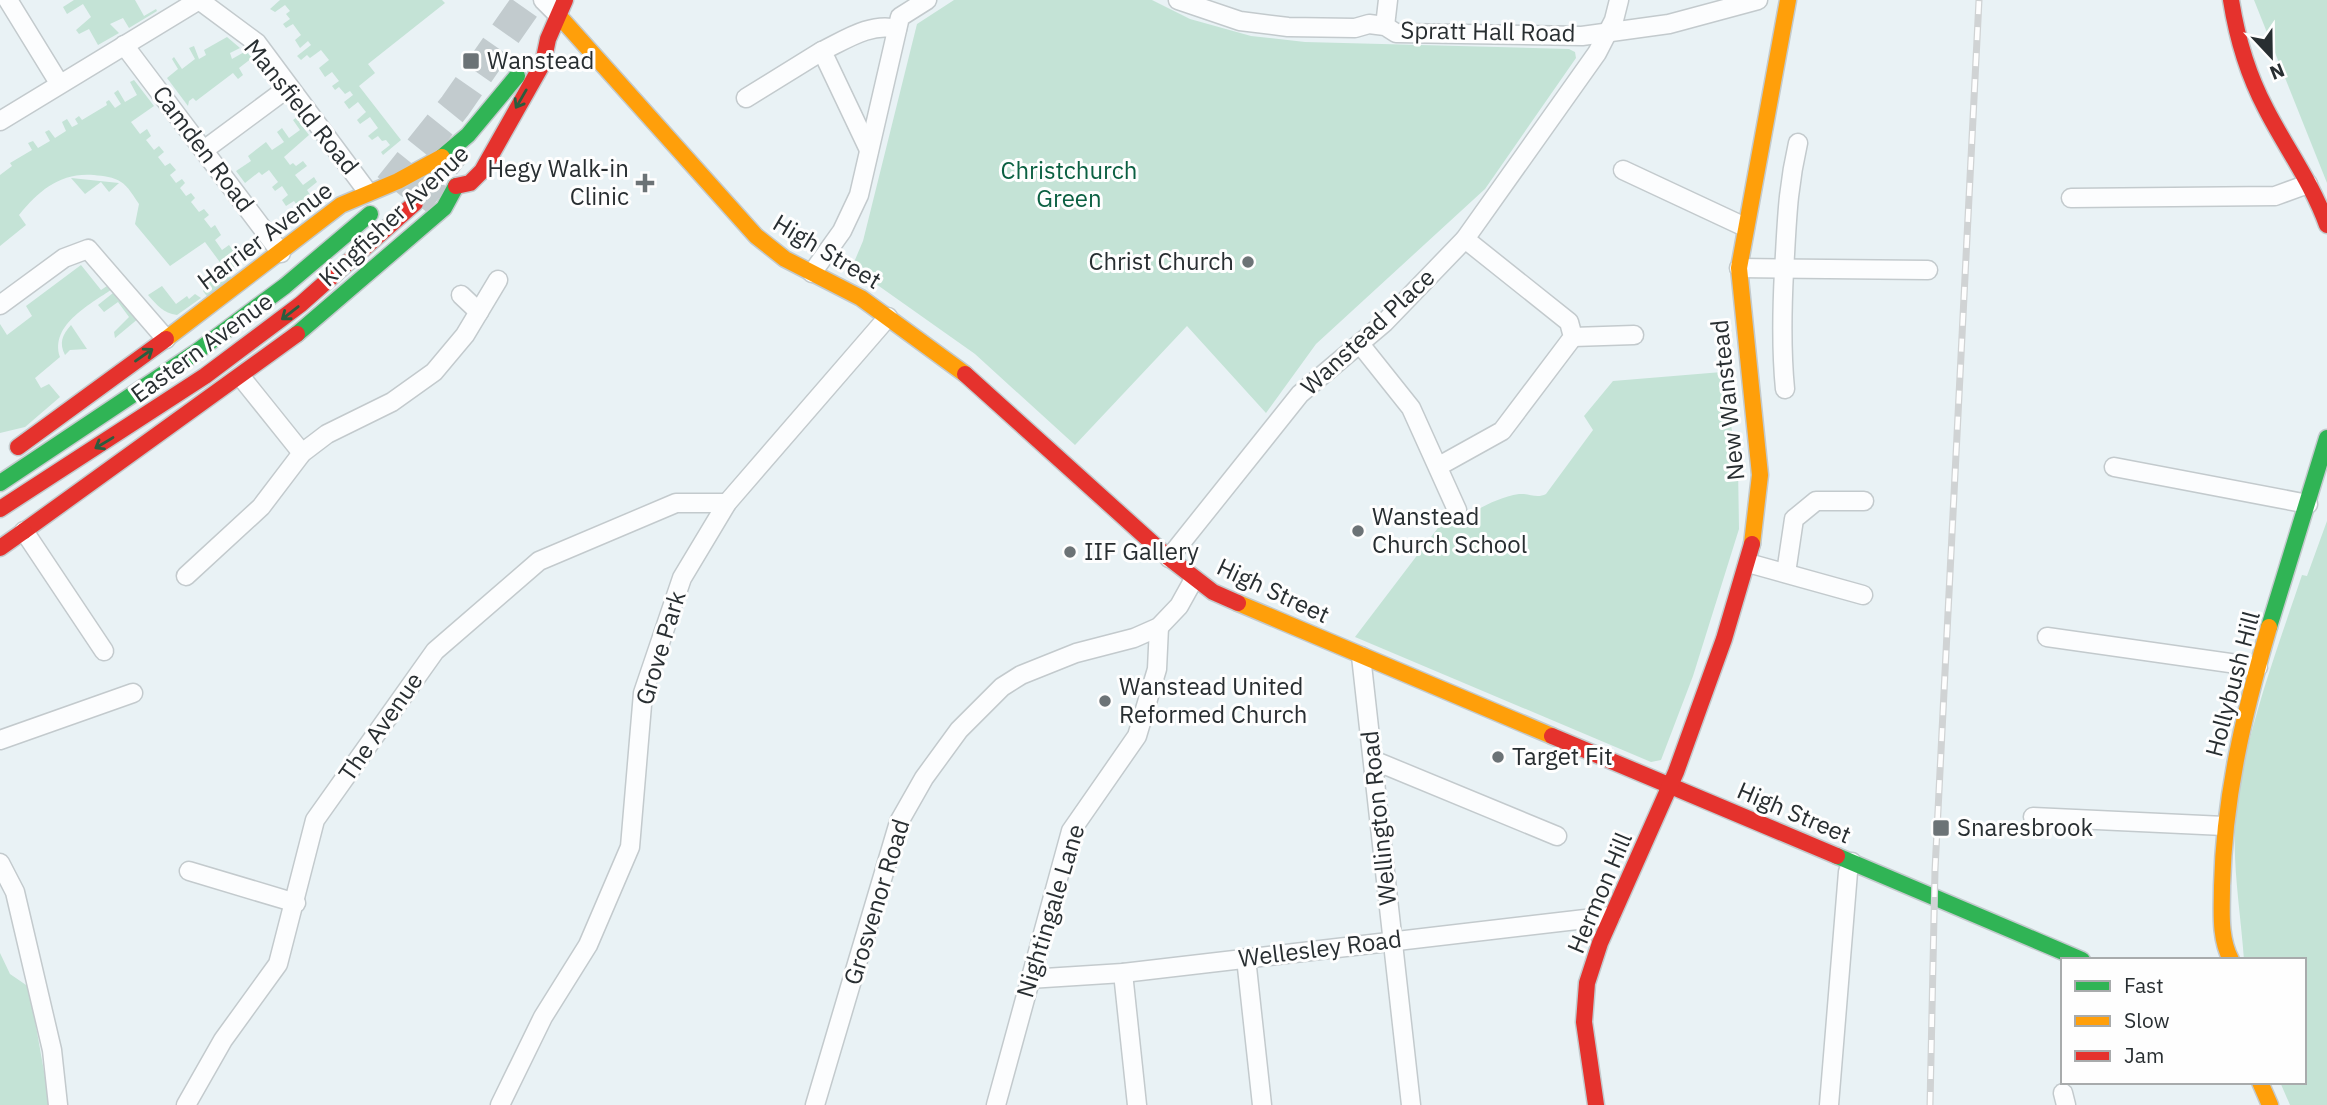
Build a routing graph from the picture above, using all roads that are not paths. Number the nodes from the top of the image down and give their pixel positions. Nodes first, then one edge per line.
1 (8, 0) edge
2 (199, 0) edge
3 (543, 0) edge
4 (928, 0) edge
5 (1178, 0) edge
6 (1388, 0) edge
7 (1619, 0) edge
8 (1758, 0) edge
9 (1788, 0) edge
10 (2231, 0) edge
11 (562, 8) edge
12 (1385, 26) junction
13 (897, 29) junction
14 (1609, 32) junction
15 (548, 39) junction
16 (124, 45) junction
17 (822, 51) junction
18 (59, 83) junction
19 (289, 87) junction
20 (746, 98) dead end
21 (0, 121) edge
22 (468, 135) junction
23 (1798, 143) dead end
24 (204, 150) junction
25 (869, 150) junction
26 (489, 156) junction
27 (442, 157) junction
28 (1623, 170) dead end
29 (439, 176) junction
30 (398, 181) junction
31 (2308, 184) junction
32 (456, 186) junction
33 (368, 191) junction
34 (2071, 198) dead end
35 (415, 203) tunnel mouth
36 (370, 214) dead end
37 (2327, 225) edge
38 (1745, 227) junction
39 (1465, 239) junction
40 (281, 253) junction
41 (1739, 268) junction
42 (1785, 268) junction
43 (1928, 270) dead end
44 (813, 273) junction
45 (498, 280) dead end
46 (461, 295) dead end
47 (0, 305) edge
48 (479, 312) junction
49 (888, 317) junction
50 (1634, 335) dead end
51 (1573, 337) junction
52 (166, 339) junction
53 (1360, 344) junction
54 (1782, 363) junction
55 (1750, 364) junction
56 (241, 377) junction
57 (1786, 388) dead end
58 (2327, 438) edge
59 (302, 453) junction
60 (0, 460) edge
61 (1439, 466) junction
62 (2114, 467) dead end
63 (0, 483) edge
64 (1864, 501) dead end
65 (727, 503) junction
66 (2308, 504) junction
67 (0, 509) edge
68 (1457, 510) dead end
69 (24, 531) junction
70 (0, 548) edge
71 (1169, 558) junction
72 (1748, 563) junction
73 (1786, 573) junction
74 (186, 576) dead end
75 (1194, 579) junction
76 (1863, 595) dead end
77 (1159, 627) junction
78 (2047, 637) dead end
79 (104, 651) dead end
80 (1361, 656) junction
81 (2258, 667) junction
82 (133, 693) dead end
83 (0, 740) edge
84 (1373, 760) junction
85 (1670, 786) junction
86 (2033, 817) dead end
87 (2224, 825) junction
88 (1557, 836) dead end
89 (1852, 862) junction
90 (0, 863) edge
91 (189, 871) dead end
92 (296, 902) junction
93 (1611, 916) junction
94 (1393, 941) junction
95 (2225, 956) edge
96 (1246, 958) junction
97 (2077, 958) edge
98 (1123, 973) junction
99 (1029, 979) junction
100 (2261, 1084) edge
101 (58, 1105) edge
102 (186, 1105) edge
103 (500, 1105) edge
104 (815, 1105) edge
105 (996, 1105) edge
106 (1138, 1105) edge
107 (1262, 1105) edge
108 (1410, 1105) edge
109 (1596, 1105) edge
110 (1829, 1105) edge
111 (2270, 1105) edge

1 - 18 street
2 - 16 street
2 - 19 street, Mansfield Road
3 - 11 street
4 - 13 street
5 - 12 street, Spratt Hall Road
6 - 12 street
7 - 14 street, Wanstead Place
8 - 14 street, Spratt Hall Road
9 - 38 main road, New Wanstead
10 - 31 main road
11 - 15 main road
11 - 44 main road, High Street
12 - 14 street, Spratt Hall Road
13 - 17 street
13 - 25 street
14 - 39 street, Wanstead Place
15 - 22 main road
15 -> 26 main road, Kingfisher Avenue
16 - 18 street
16 - 24 street, Camden Road
17 - 20 street
17 - 25 street
18 - 21 street
19 - 24 street
19 - 33 street, Mansfield Road
22 - 26 main road
22 - 27 main road
23 - 42 street
24 - 40 street, Camden Road
25 - 44 street
26 - 32 main road, Kingfisher Avenue
27 - 29 main road
27 - 30 main road, Harrier Avenue
28 - 38 street
29 - 30 main road, Harrier Avenue
29 - 32 main road
30 - 33 main road, Harrier Avenue
31 - 34 street
31 - 37 main road
32 - 56 main road, Kingfisher Avenue
33 - 40 main road, Harrier Avenue
35 -> 67 main road, Eastern Avenue
36 - 63 main road, Eastern Avenue
38 - 41 main road, New Wanstead
39 - 51 street
39 - 53 street, Wanstead Place
40 - 52 main road, Harrier Avenue
41 - 42 street
41 - 55 main road, New Wanstead
42 - 43 street
42 - 54 street
44 - 49 main road, High Street
45 - 48 street
46 - 48 street
47 - 52 street
48 - 59 street
49 - 65 street, Grove Park
49 - 71 main road, High Street
50 - 51 street
51 - 61 street
60 -> 52 main road, Harrier Avenue
53 - 61 street
53 - 71 street, Wanstead Place
54 - 55 street
54 - 57 street
55 - 72 main road, New Wanstead
56 - 59 street
56 - 69 main road, Kingfisher Avenue
58 - 66 main road, Hollybush Hill
59 - 74 street
61 - 68 street
62 - 66 street
64 - 73 street
65 - 92 street, The Avenue
65 - 103 street, Grove Park
66 - 81 main road, Hollybush Hill
69 - 70 main road, Kingfisher Avenue
69 - 79 street
71 - 75 main road, High Street
72 - 73 street
72 - 85 main road, New Wanstead
73 - 76 street
75 - 77 street
75 - 80 main road, High Street
77 - 99 street, Nightingale Lane
77 - 104 street, Grosvenor Road
78 - 81 street
80 - 84 street, Wellington Road
80 - 85 main road, High Street
81 - 87 main road, Hollybush Hill
82 - 83 street
84 - 88 street
84 - 94 street, Wellington Road
85 - 89 main road, High Street
85 - 93 main road, Hermon Hill
86 - 87 street
87 - 95 main road, Hollybush Hill
89 - 97 main road, High Street
89 - 110 street
90 - 101 street
91 - 92 street
92 - 102 street, The Avenue
93 - 94 street, Wellesley Road
93 - 109 main road, Hermon Hill
94 - 96 street, Wellesley Road
94 - 108 street, Wellington Road
96 - 98 street, Wellesley Road
96 - 107 street
98 - 99 street, Wellesley Road
98 - 106 street
99 - 105 street, Nightingale Lane
100 - 111 main road

